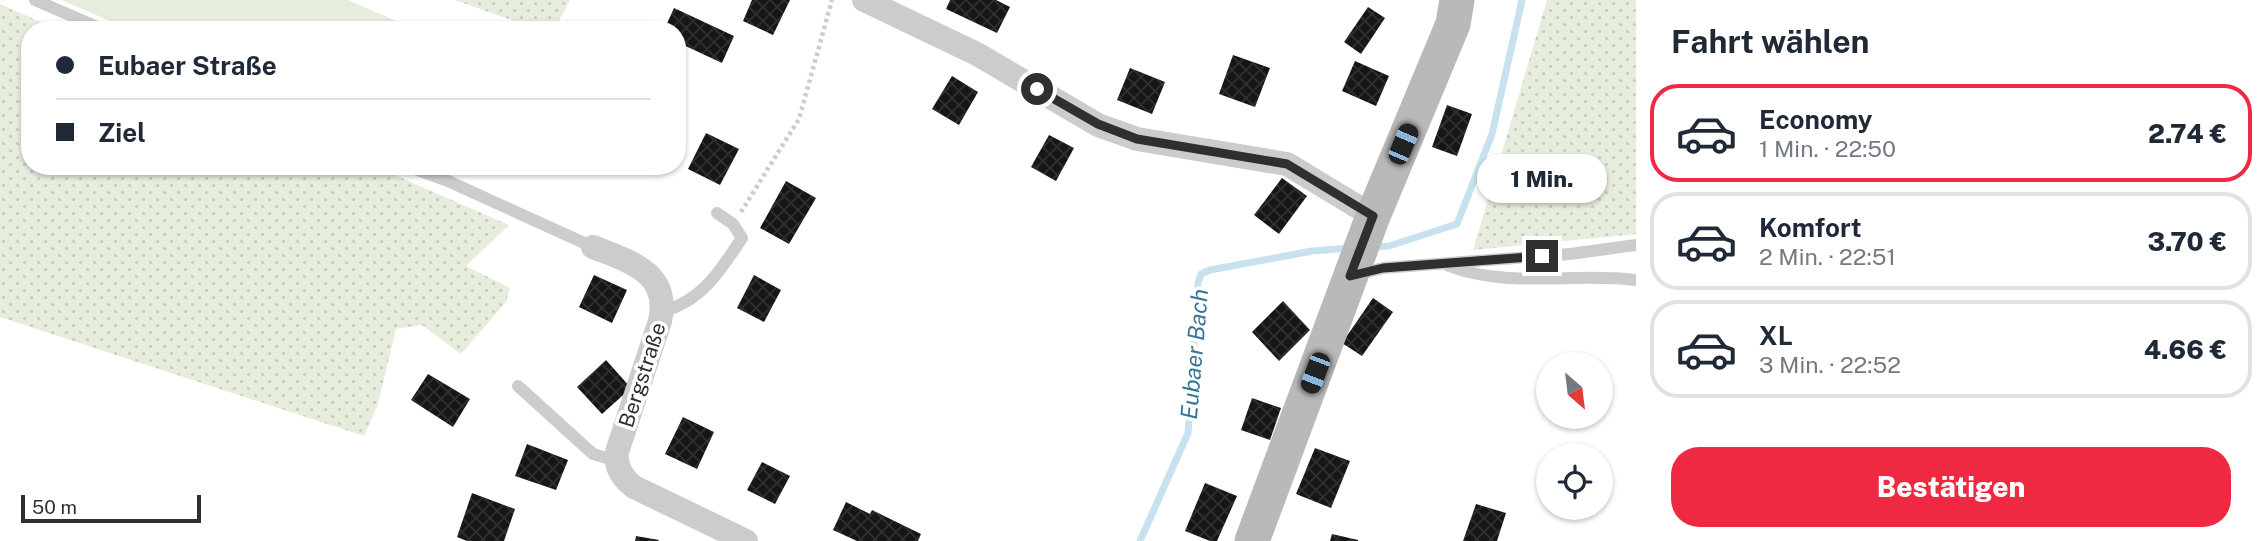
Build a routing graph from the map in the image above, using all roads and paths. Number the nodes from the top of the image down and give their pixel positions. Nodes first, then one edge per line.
1 (35, 0) edge
2 (832, 0) edge
3 (864, 0) edge
4 (1457, 0) edge
5 (83, 21) edge
6 (432, 175) edge
7 (716, 213) dead end
8 (733, 224) junction
9 (1636, 245) edge
10 (593, 247) joint
11 (1361, 248) junction
12 (1444, 264) junction
13 (1636, 280) edge
14 (662, 312) junction
15 (518, 386) dead end
16 (617, 461) junction
17 (746, 541) edge
18 (1252, 541) edge

1 - 5 lane
2 - 8 path
3 - 11 street
4 - 11 street
6 - 10 lane, Bergstraße
7 - 8 lane
8 - 14 lane
9 - 12 lane
10 - 14 street, Bergstraße
11 - 12 lane
11 - 18 street
12 - 13 lane
14 - 16 street, Bergstraße
15 - 16 lane
16 - 17 street

